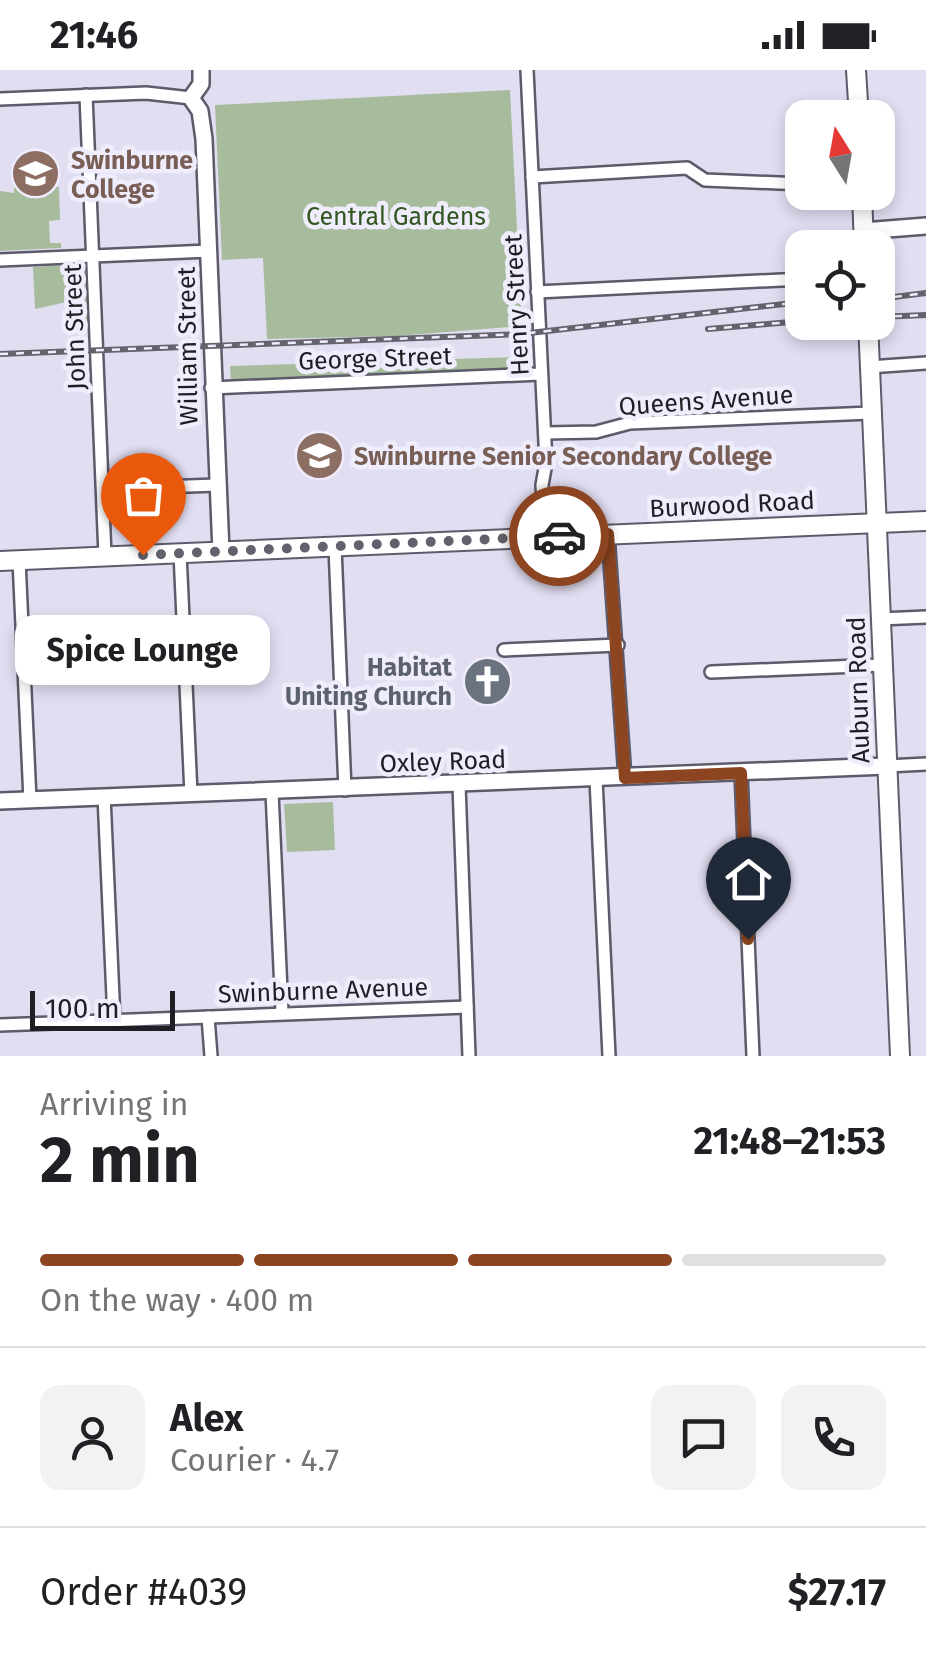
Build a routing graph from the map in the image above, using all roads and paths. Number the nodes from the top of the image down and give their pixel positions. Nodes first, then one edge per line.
1 (201, 70) edge
2 (527, 70) edge
3 (856, 70) edge
4 (86, 95) junction
5 (194, 95) junction
6 (0, 98) edge
7 (857, 100) edge
8 (532, 177) junction
9 (785, 183) edge
10 (926, 226) edge
11 (895, 232) edge
12 (209, 250) junction
13 (93, 256) junction
14 (0, 260) edge
15 (785, 281) edge
16 (538, 292) junction
17 (869, 340) edge
18 (926, 363) edge
19 (870, 366) junction
20 (541, 374) junction
21 (211, 388) junction
22 (872, 412) junction
23 (544, 432) junction
24 (103, 486) junction
25 (217, 486) junction
26 (926, 521) edge
27 (876, 523) junction
28 (608, 534) junction
29 (545, 537) junction
30 (334, 547) junction
31 (221, 552) junction
32 (180, 553) junction
33 (105, 556) junction
34 (20, 560) junction
35 (0, 561) edge
36 (926, 617) edge
37 (880, 619) junction
38 (618, 645) junction
39 (504, 650) dead end
40 (882, 665) junction
41 (711, 672) dead end
42 (926, 764) edge
43 (887, 766) junction
44 (741, 773) junction
45 (625, 778) junction
46 (596, 779) junction
47 (459, 785) junction
48 (345, 790) junction
49 (272, 792) junction
50 (191, 794) junction
51 (104, 796) junction
52 (30, 800) junction
53 (0, 801) edge
54 (467, 1007) junction
55 (282, 1013) junction
56 (208, 1016) junction
57 (114, 1020) junction
58 (0, 1024) edge
59 (211, 1056) edge
60 (469, 1056) edge
61 (608, 1056) edge
62 (753, 1056) edge
63 (900, 1056) edge

1 - 5 street, William Street
2 - 8 street, Henry Street
3 - 7 main road
4 - 5 street
4 - 6 street
4 - 13 street, John Street
5 - 12 street, William Street
8 - 9 street
8 - 16 street, Henry Street
10 - 11 street
12 - 13 street
12 - 21 street, William Street
13 - 14 street
13 - 24 street, John Street
15 - 16 street
16 - 20 street, Henry Street
17 - 19 main road, Auburn Road
18 - 19 street
19 - 22 main road, Auburn Road
20 - 21 street, George Street
20 - 23 street, Henry Street
21 - 25 street, William Street
22 - 23 street, Queens Avenue
22 - 27 main road, Auburn Road
23 - 29 street, Henry Street
24 - 25 street
24 - 33 street, John Street
25 - 31 street, William Street
26 - 27 main road, Burwood Road
27 - 28 main road, Burwood Road
27 - 37 main road, Auburn Road
28 - 29 main road, Burwood Road
28 - 38 street
29 - 30 main road, Burwood Road
30 - 31 main road, Burwood Road
30 - 48 street
31 - 32 main road, Burwood Road
32 - 33 main road, Burwood Road
32 - 50 street
33 - 34 main road, Burwood Road
34 - 35 main road, Burwood Road
34 - 52 street
36 - 37 street
37 - 40 main road, Auburn Road
38 - 39 street
38 - 45 street
40 - 41 street
40 - 43 main road, Auburn Road
42 - 43 street
43 - 44 street, Oxley Road
43 - 63 main road, Auburn Road
44 - 45 street, Oxley Road
44 - 62 street
45 - 46 street, Oxley Road
46 - 47 street, Oxley Road
46 - 61 street
47 - 48 street, Oxley Road
47 - 54 street
48 - 49 street, Oxley Road
49 - 50 street, Oxley Road
49 - 55 street
50 - 51 street, Oxley Road
51 - 52 street, Oxley Road
51 - 57 street
52 - 53 street, Oxley Road
54 - 55 street, Swinburne Avenue
54 - 60 street
55 - 56 street, Swinburne Avenue
56 - 57 street, Swinburne Avenue
56 - 59 street
57 - 58 street, Swinburne Avenue

